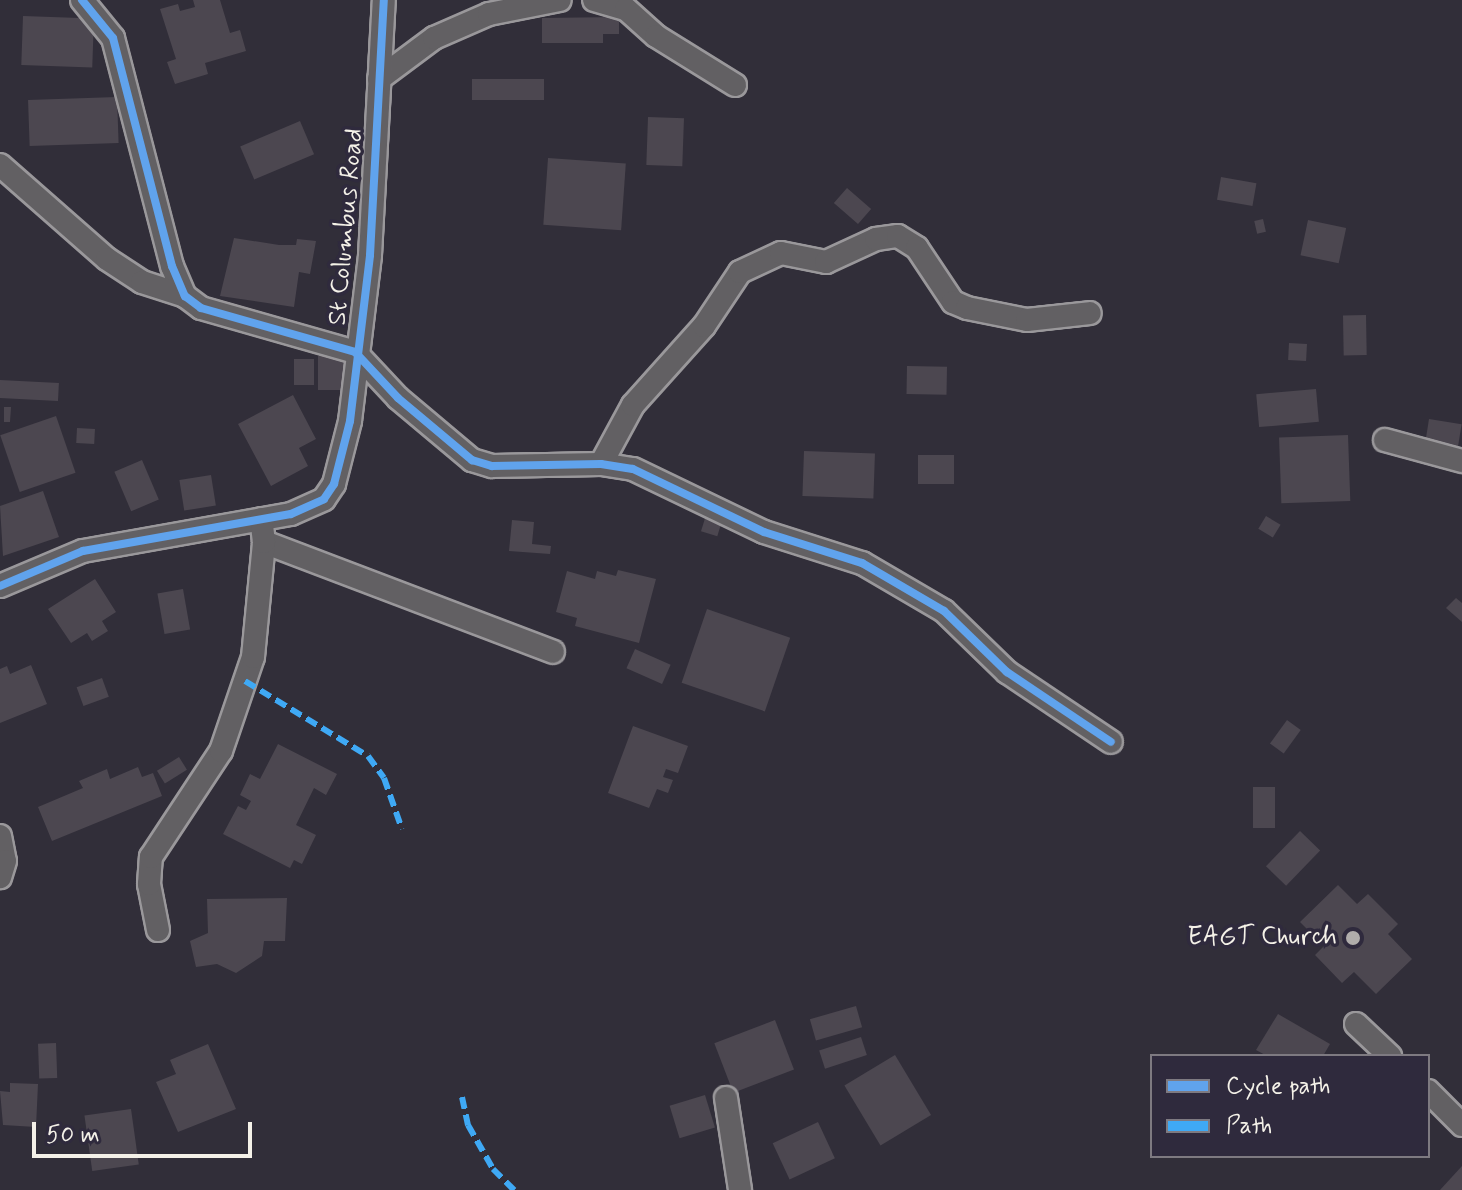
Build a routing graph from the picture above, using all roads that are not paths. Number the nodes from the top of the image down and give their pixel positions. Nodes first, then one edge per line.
1 (82, 0) edge
2 (384, 0) edge
3 (560, 0) edge
4 (594, 0) edge
5 (379, 79) junction
6 (735, 85) dead end
7 (0, 165) edge
8 (185, 296) junction
9 (1090, 313) dead end
10 (355, 352) junction
11 (1385, 440) dead end
12 (1462, 461) edge
13 (601, 464) junction
14 (261, 519) junction
15 (264, 542) junction
16 (0, 586) edge
17 (553, 652) dead end
18 (1111, 742) dead end
19 (0, 836) edge
20 (0, 877) edge
21 (158, 930) dead end
22 (1356, 1024) dead end
23 (1388, 1054) edge
24 (1430, 1093) edge
25 (726, 1098) dead end
26 (1462, 1125) edge
27 (740, 1190) edge

1 - 8 street
2 - 5 street, St Columbus Road
3 - 5 street
4 - 6 street
5 - 10 street, St Columbus Road
7 - 8 street
8 - 10 street
9 - 13 street
10 - 13 street
10 - 14 street, St Columbus Road
11 - 12 street
13 - 18 street
14 - 15 street
14 - 16 street, St Columbus Road
15 - 17 street
15 - 21 street
19 - 20 street
22 - 23 street
24 - 26 street
25 - 27 street

